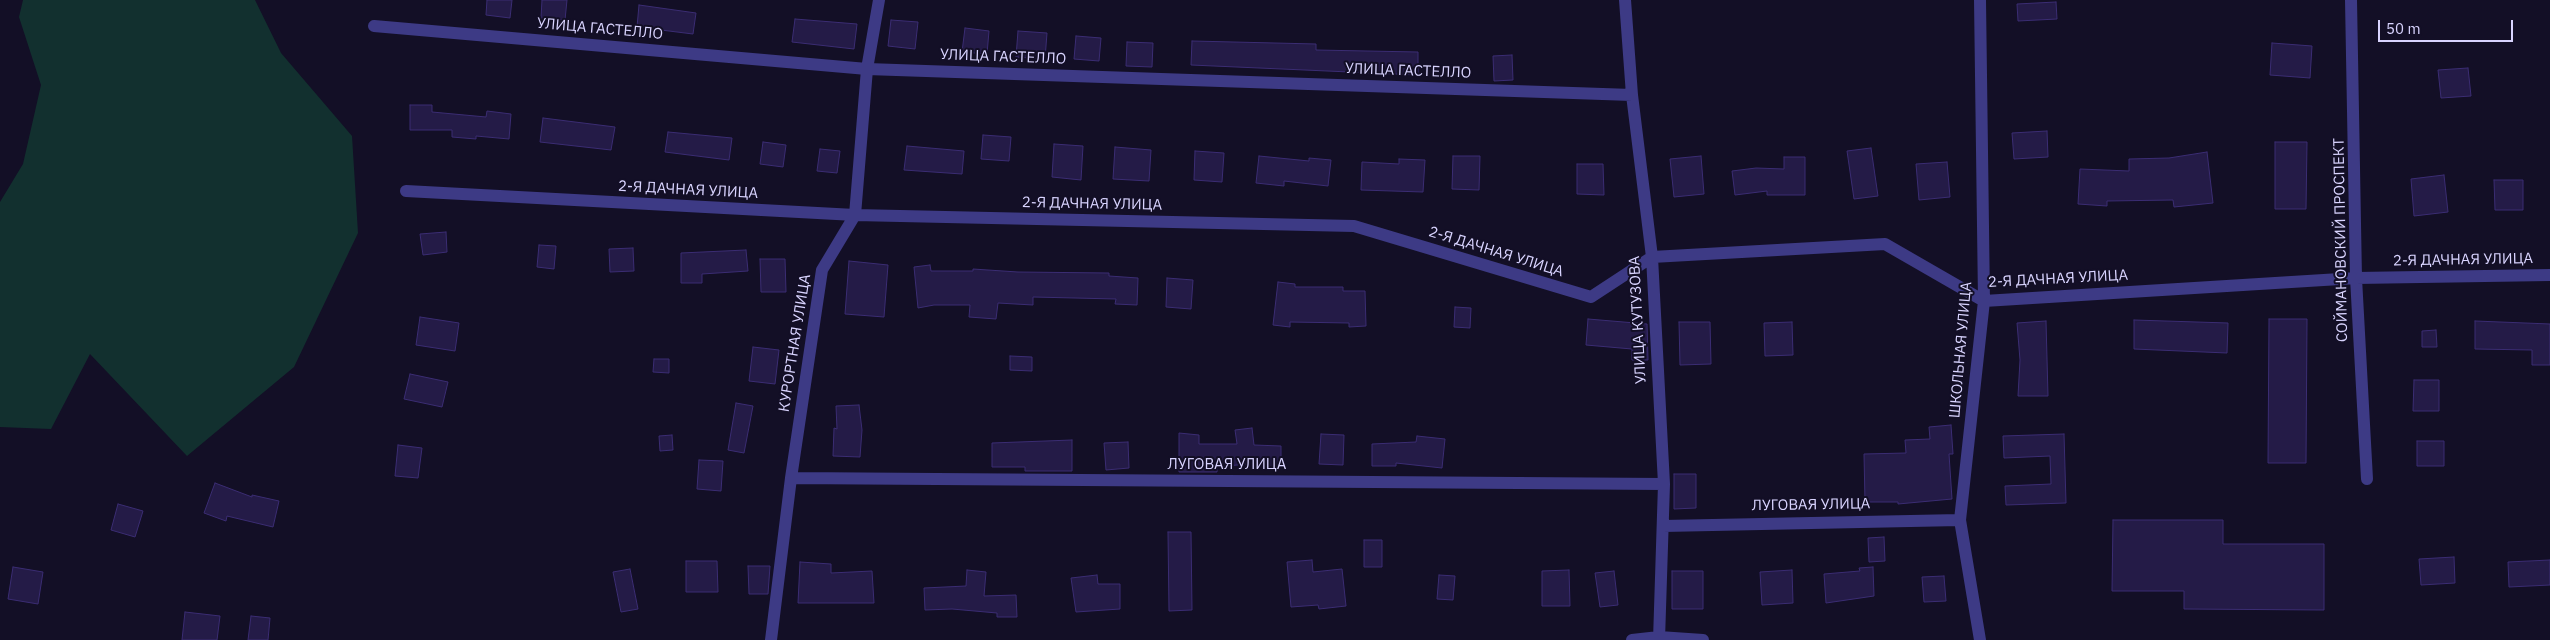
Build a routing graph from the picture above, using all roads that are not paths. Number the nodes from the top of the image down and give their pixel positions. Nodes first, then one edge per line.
1 (879, 0) edge
2 (1625, 0) edge
3 (1980, 0) edge
4 (2351, 0) edge
5 (374, 26) dead end
6 (867, 68) junction
7 (1632, 95) junction
8 (406, 191) dead end
9 (856, 215) junction
10 (1652, 257) junction
11 (2550, 275) edge
12 (2356, 278) junction
13 (1984, 300) junction
14 (791, 478) junction
15 (2367, 479) dead end
16 (1664, 484) junction
17 (1960, 520) junction
18 (1662, 526) junction
19 (1659, 638) edge
20 (771, 640) edge
21 (1632, 640) edge
22 (1703, 640) edge
23 (1980, 640) edge

1 - 6 street, КУРОРТНАЯ УЛИЦА
2 - 7 street, УЛИЦА КУТУЗОВА
3 - 13 street, ШКОЛЬНАЯ УЛИЦА
4 - 12 street, СОЙМАНОВСКИЙ ПРОСПЕКТ
5 - 6 street, УЛИЦА ГАСТЕЛЛО
6 - 7 street, УЛИЦА ГАСТЕЛЛО
6 - 9 street, КУРОРТНАЯ УЛИЦА
7 - 10 street, УЛИЦА КУТУЗОВА
8 - 9 street, 2-Я ДАЧНАЯ УЛИЦА
9 - 10 street, 2-Я ДАЧНАЯ УЛИЦА
9 - 14 street, КУРОРТНАЯ УЛИЦА
10 - 13 street, 2-Я ДАЧНАЯ УЛИЦА
10 - 16 street, УЛИЦА КУТУЗОВА
11 - 12 street, 2-Я ДАЧНАЯ УЛИЦА
12 - 13 street, 2-Я ДАЧНАЯ УЛИЦА
12 - 15 street, СОЙМАНОВСКИЙ ПРОСПЕКТ
13 - 17 street, ШКОЛЬНАЯ УЛИЦА
14 - 16 street, ЛУГОВАЯ УЛИЦА
14 - 20 street, КУРОРТНАЯ УЛИЦА
16 - 18 street, УЛИЦА КУТУЗОВА
17 - 18 street, ЛУГОВАЯ УЛИЦА
17 - 23 street, ШКОЛЬНАЯ УЛИЦА
18 - 19 street, УЛИЦА КУТУЗОВА
19 - 21 street
19 - 22 street

